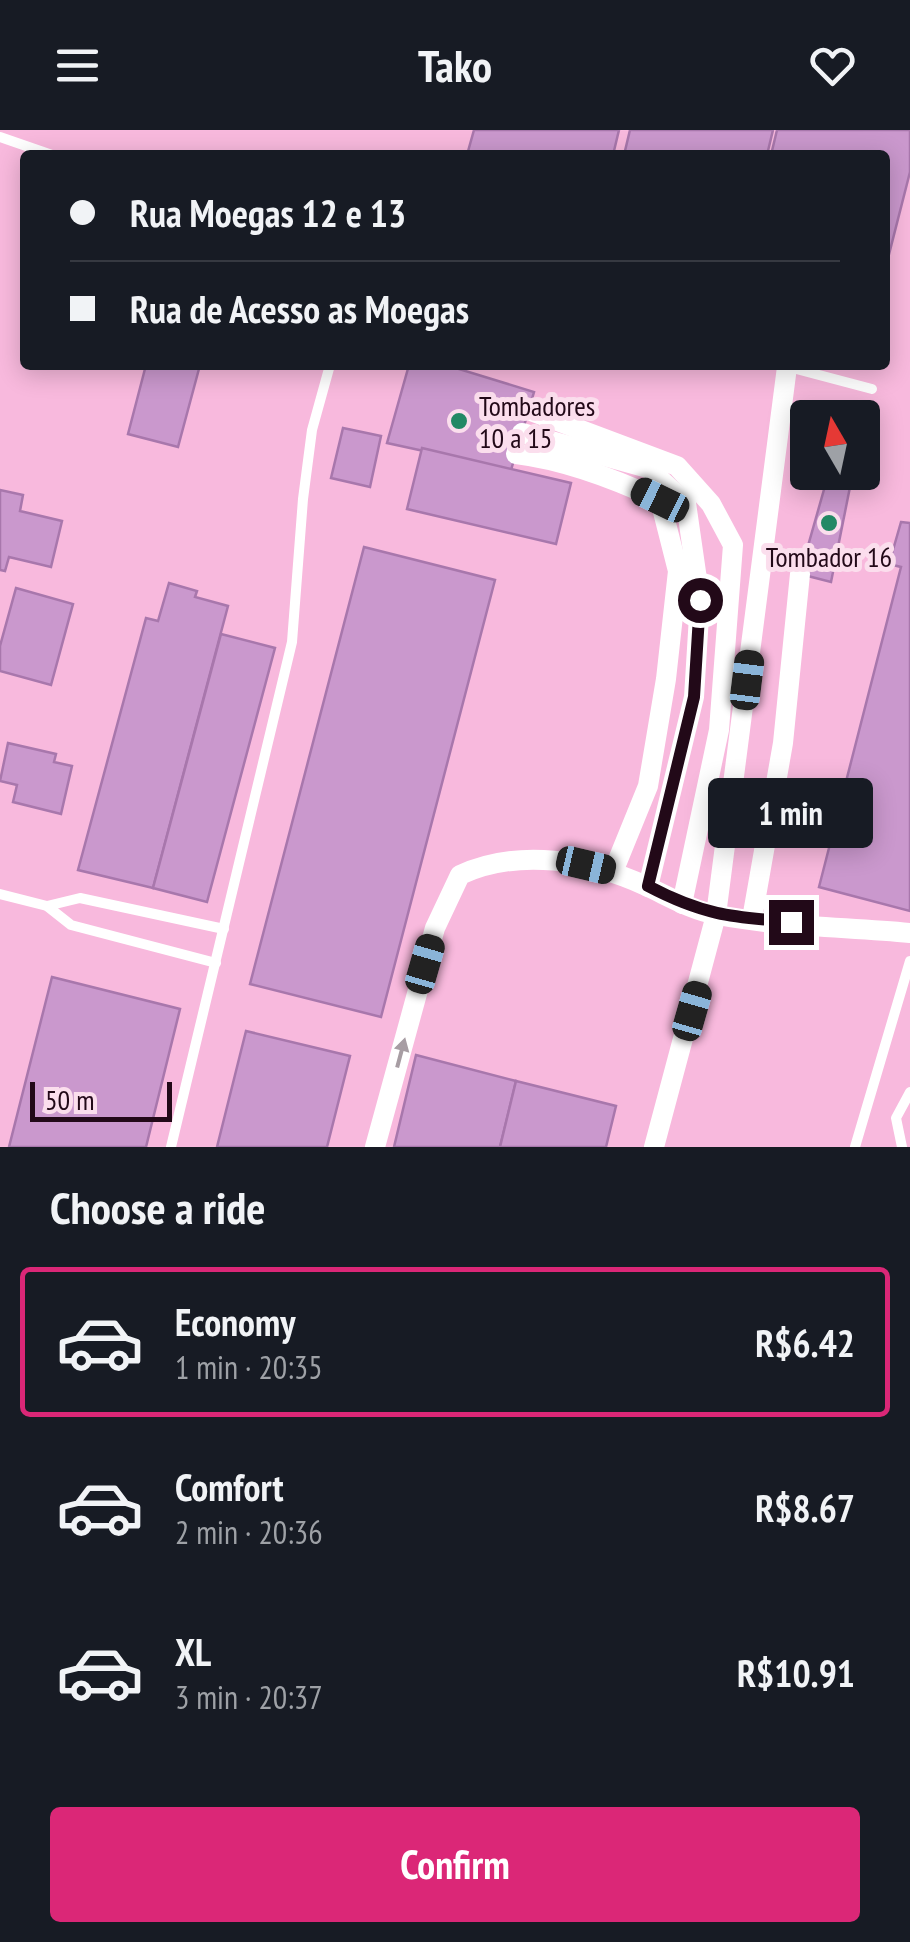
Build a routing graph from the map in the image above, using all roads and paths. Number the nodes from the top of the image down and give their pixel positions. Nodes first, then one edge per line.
1 (0, 137) edge
2 (38, 150) edge
3 (329, 370) edge
4 (783, 370) edge
5 (798, 370) edge
6 (872, 389) dead end
7 (528, 410) dead end
8 (522, 433) dead end
9 (516, 454) dead end
10 (800, 574) dead end
11 (614, 872) junction
12 (648, 886) junction
13 (0, 894) edge
14 (682, 904) junction
15 (47, 906) junction
16 (716, 915) junction
17 (752, 918) junction
18 (224, 929) junction
19 (910, 933) edge
20 (910, 961) edge
21 (216, 963) junction
22 (910, 1092) edge
23 (171, 1147) edge
24 (375, 1147) edge
25 (654, 1147) edge
26 (855, 1147) edge
27 (902, 1147) edge

1 - 2 lane
3 - 18 lane
4 - 16 street
5 - 6 lane
7 - 14 street
8 - 12 street
9 - 11 street
10 - 17 street
11 - 12 street
24 -> 11 street
12 - 14 street
13 - 15 lane
14 - 16 street
15 - 18 lane
15 - 21 lane
16 - 17 street
16 - 25 street
17 - 19 street
18 - 21 lane
20 - 26 lane
21 - 23 lane
22 - 27 lane

